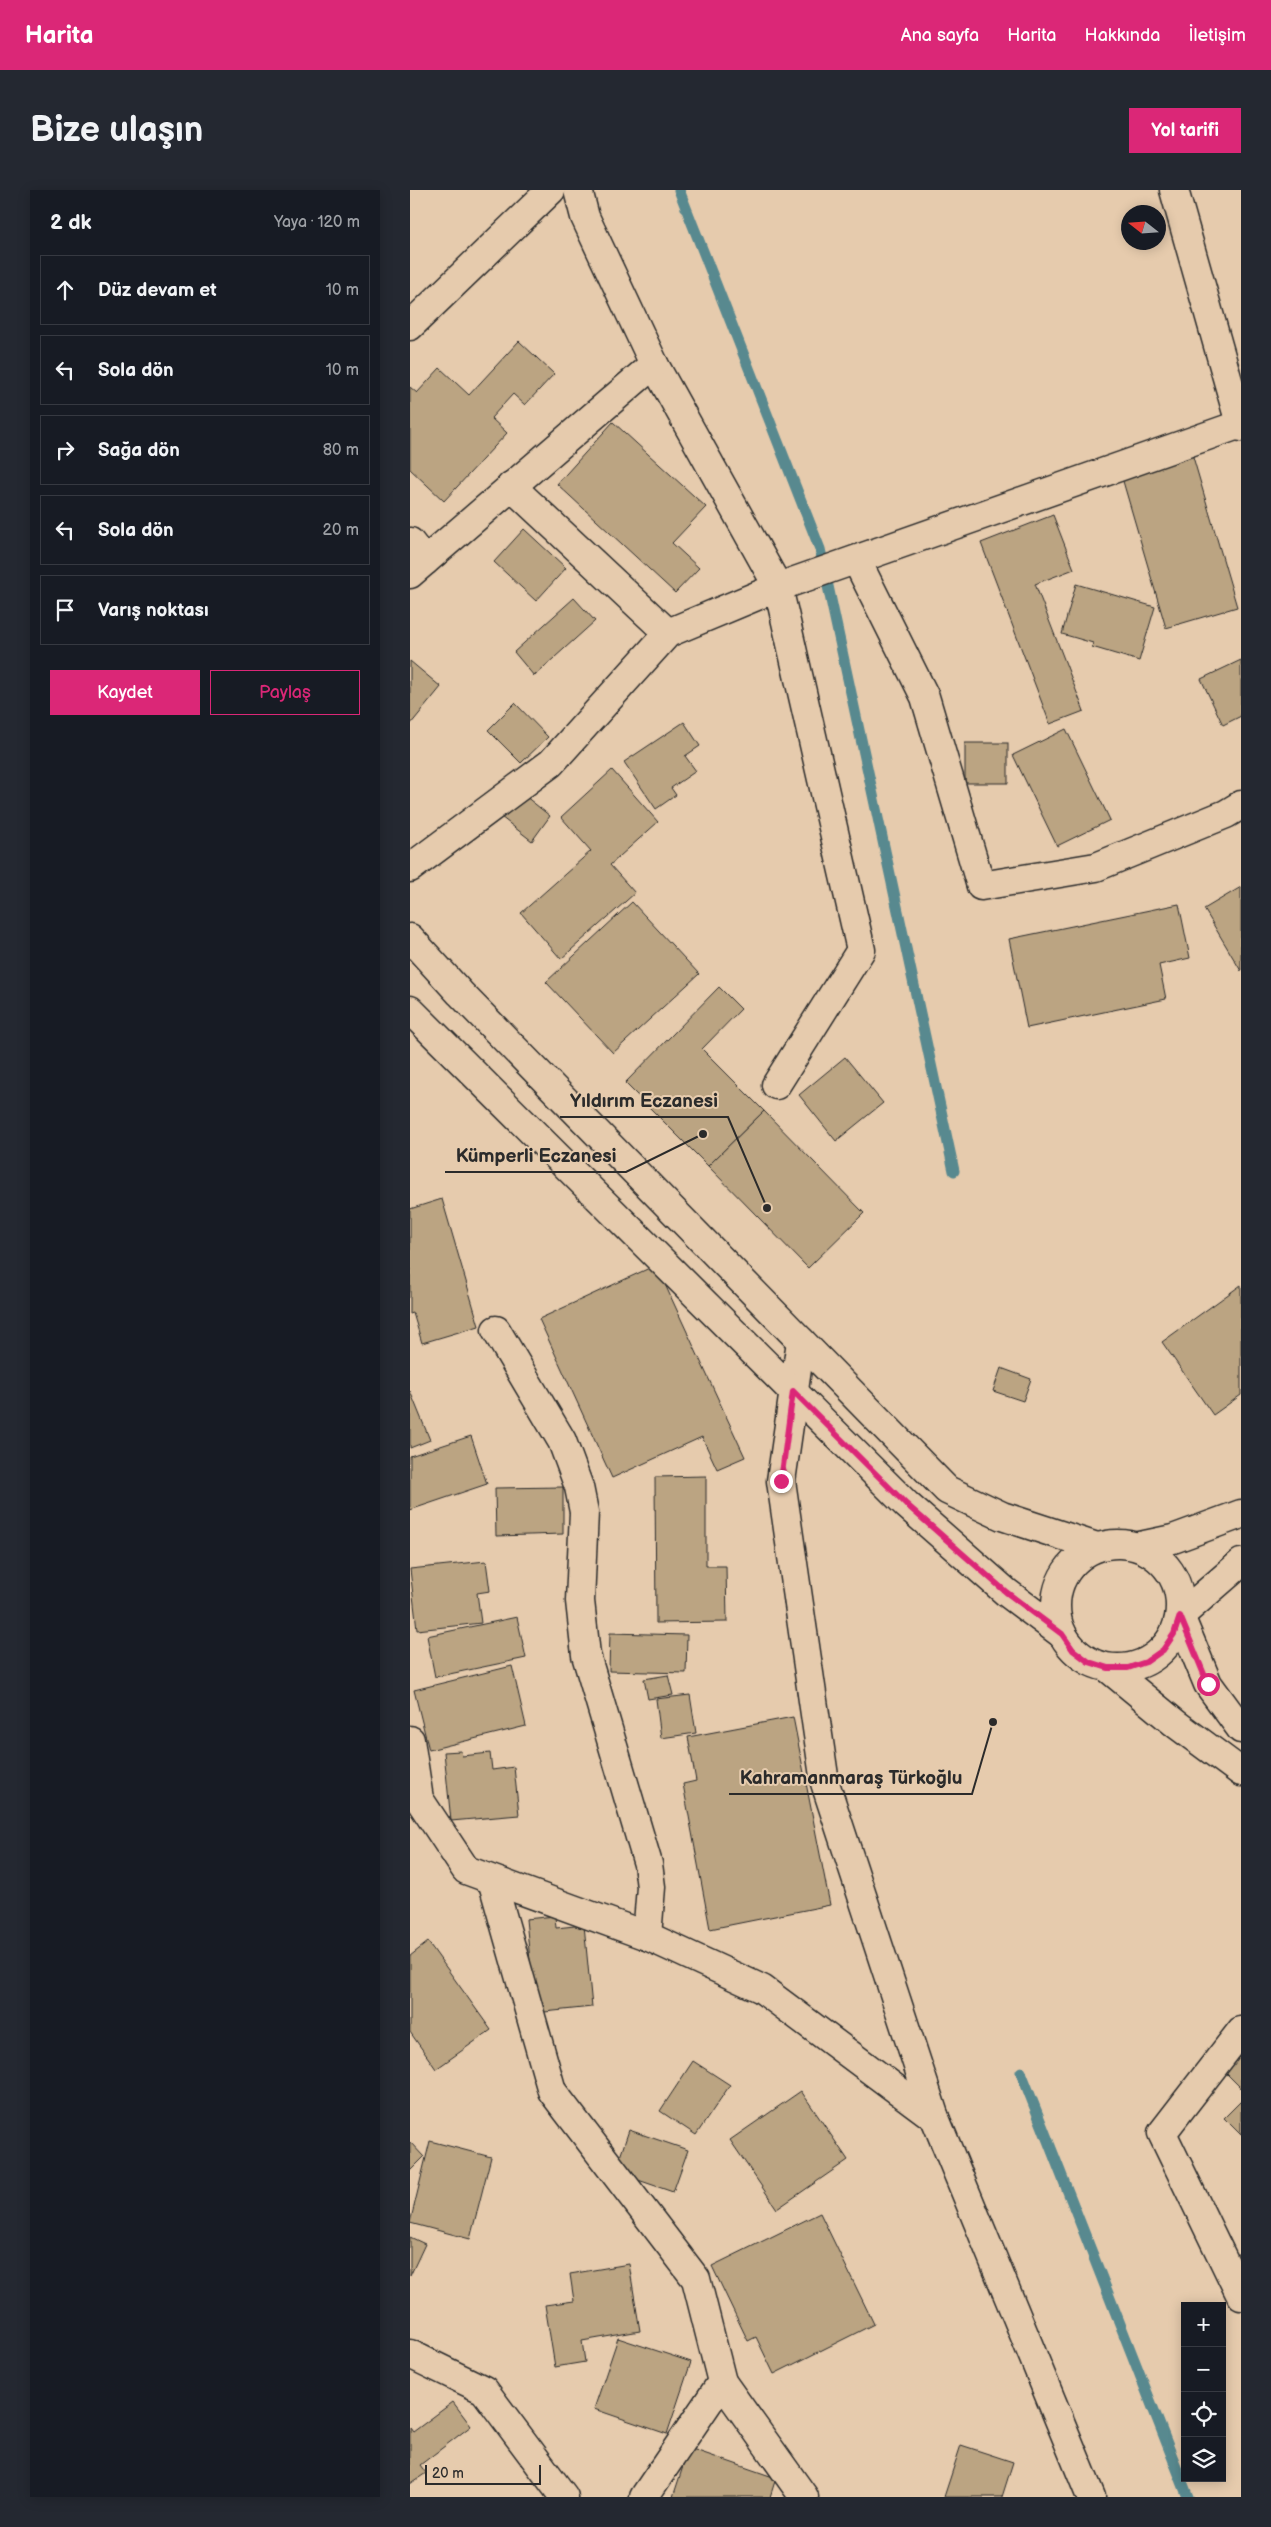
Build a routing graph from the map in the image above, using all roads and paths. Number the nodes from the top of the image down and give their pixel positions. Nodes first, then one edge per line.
1 (551, 190) edge
2 (578, 190) edge
3 (1174, 190) edge
4 (410, 326) edge
5 (654, 364) junction
6 (1241, 425) edge
7 (511, 486) junction
8 (415, 559) edge
9 (853, 562) junction
10 (789, 583) junction
11 (668, 633) junction
12 (1241, 805) edge
13 (410, 868) edge
14 (410, 938) edge
15 (410, 1010) edge
16 (776, 1084) dead end
17 (496, 1330) dead end
18 (801, 1341) junction
19 (793, 1391) junction
20 (1241, 1514) edge
21 (1096, 1546) junction
22 (1140, 1546) junction
23 (1241, 1562) edge
24 (1180, 1616) junction
25 (1062, 1634) junction
26 (1108, 1668) junction
27 (1241, 1729) edge
28 (410, 1740) edge
29 (1241, 1772) edge
30 (415, 1798) edge
31 (492, 1880) junction
32 (647, 1936) junction
33 (1241, 2031) edge
34 (935, 2118) junction
35 (1241, 2296) edge
36 (410, 2354) edge
37 (722, 2382) junction
38 (564, 2497) edge
39 (644, 2497) edge
40 (804, 2497) edge
41 (1091, 2497) edge

1 - 4 street
2 - 5 street
3 - 6 street
5 - 7 street
5 - 10 street
6 - 9 street
7 - 8 street
7 - 11 street
9 - 10 street
9 - 12 street
10 - 11 street
10 - 16 street
11 - 13 street
14 - 18 street
15 - 19 street
17 - 32 street
18 - 19 street
18 - 21 street
19 - 25 street
19 - 34 street
20 - 22 street
21 - 22 street
21 - 25 street
22 - 24 street
23 - 24 street
24 - 26 street
24 - 27 street
25 - 26 street
26 - 29 street
28 - 30 street
30 - 31 street
31 - 32 street
31 - 37 street
32 - 34 street
33 - 35 street
34 - 41 street
36 - 38 street
37 - 39 street
37 - 40 street

